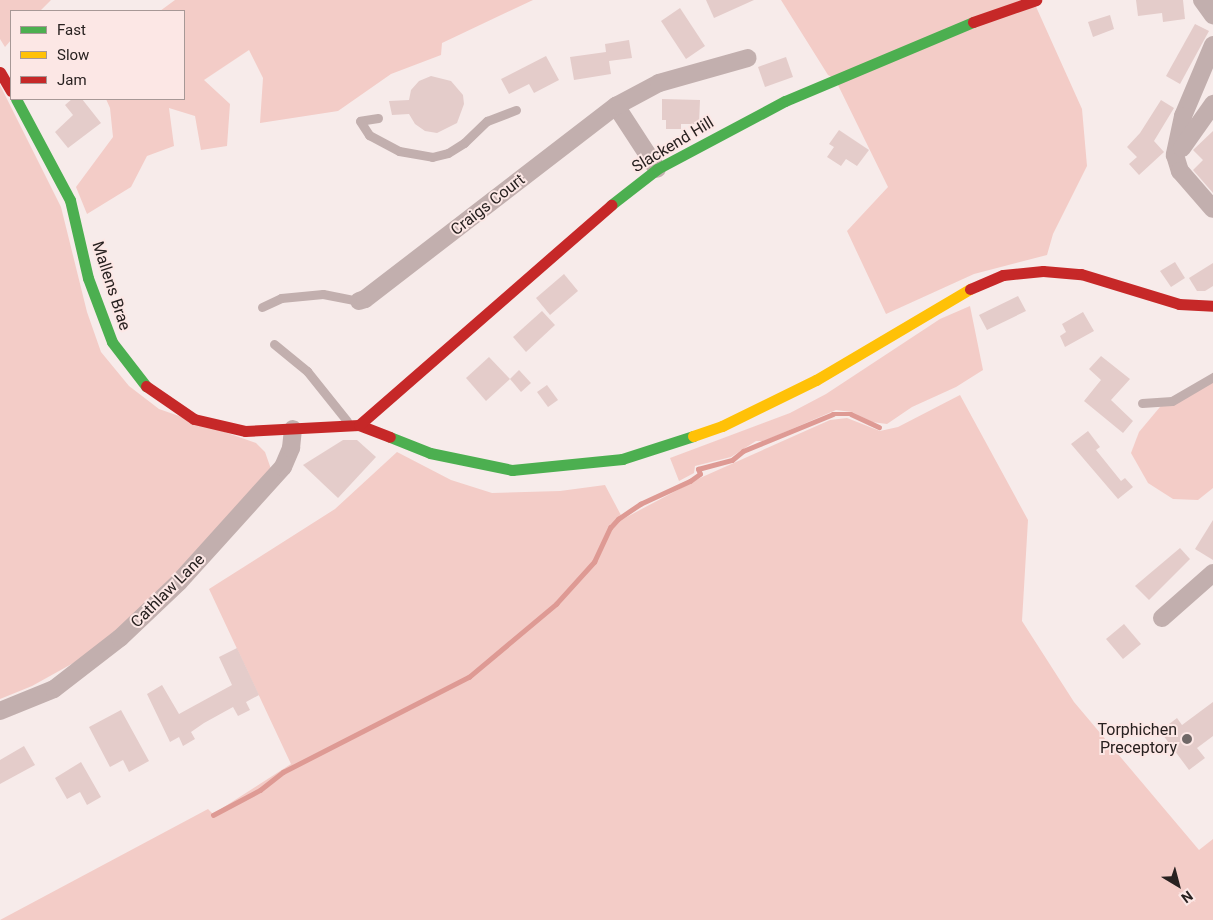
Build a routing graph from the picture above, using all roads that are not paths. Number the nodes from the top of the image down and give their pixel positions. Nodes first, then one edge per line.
1 (1036, 0) edge
2 (1202, 0) edge
3 (1213, 15) edge
4 (1213, 45) edge
5 (748, 58) dead end
6 (0, 72) edge
7 (10, 89) edge
8 (17, 100) edge
9 (1213, 104) edge
10 (616, 106) junction
11 (516, 110) dead end
12 (378, 118) dead end
13 (1175, 155) junction
14 (657, 169) junction
15 (1213, 209) edge
16 (359, 301) joint
17 (1213, 306) edge
18 (262, 307) dead end
19 (274, 344) dead end
20 (1213, 377) edge
21 (1142, 403) dead end
22 (355, 425) junction
23 (293, 429) junction
24 (1213, 573) edge
25 (1162, 618) dead end
26 (0, 712) edge

1 - 14 main road, Slackend Hill
2 - 3 street
4 - 13 street
5 - 10 street, Craigs Court
6 - 7 main road
8 - 23 main road, Mallens Brae
9 - 13 street
10 - 14 street
10 - 16 street, Craigs Court
11 - 12 lane
13 - 15 street
14 - 22 main road, Slackend Hill
16 - 18 lane
17 - 22 main road
19 - 22 lane
20 - 21 lane
22 - 23 main road, Mallens Brae
23 - 26 street, Cathlaw Lane
24 - 25 street

